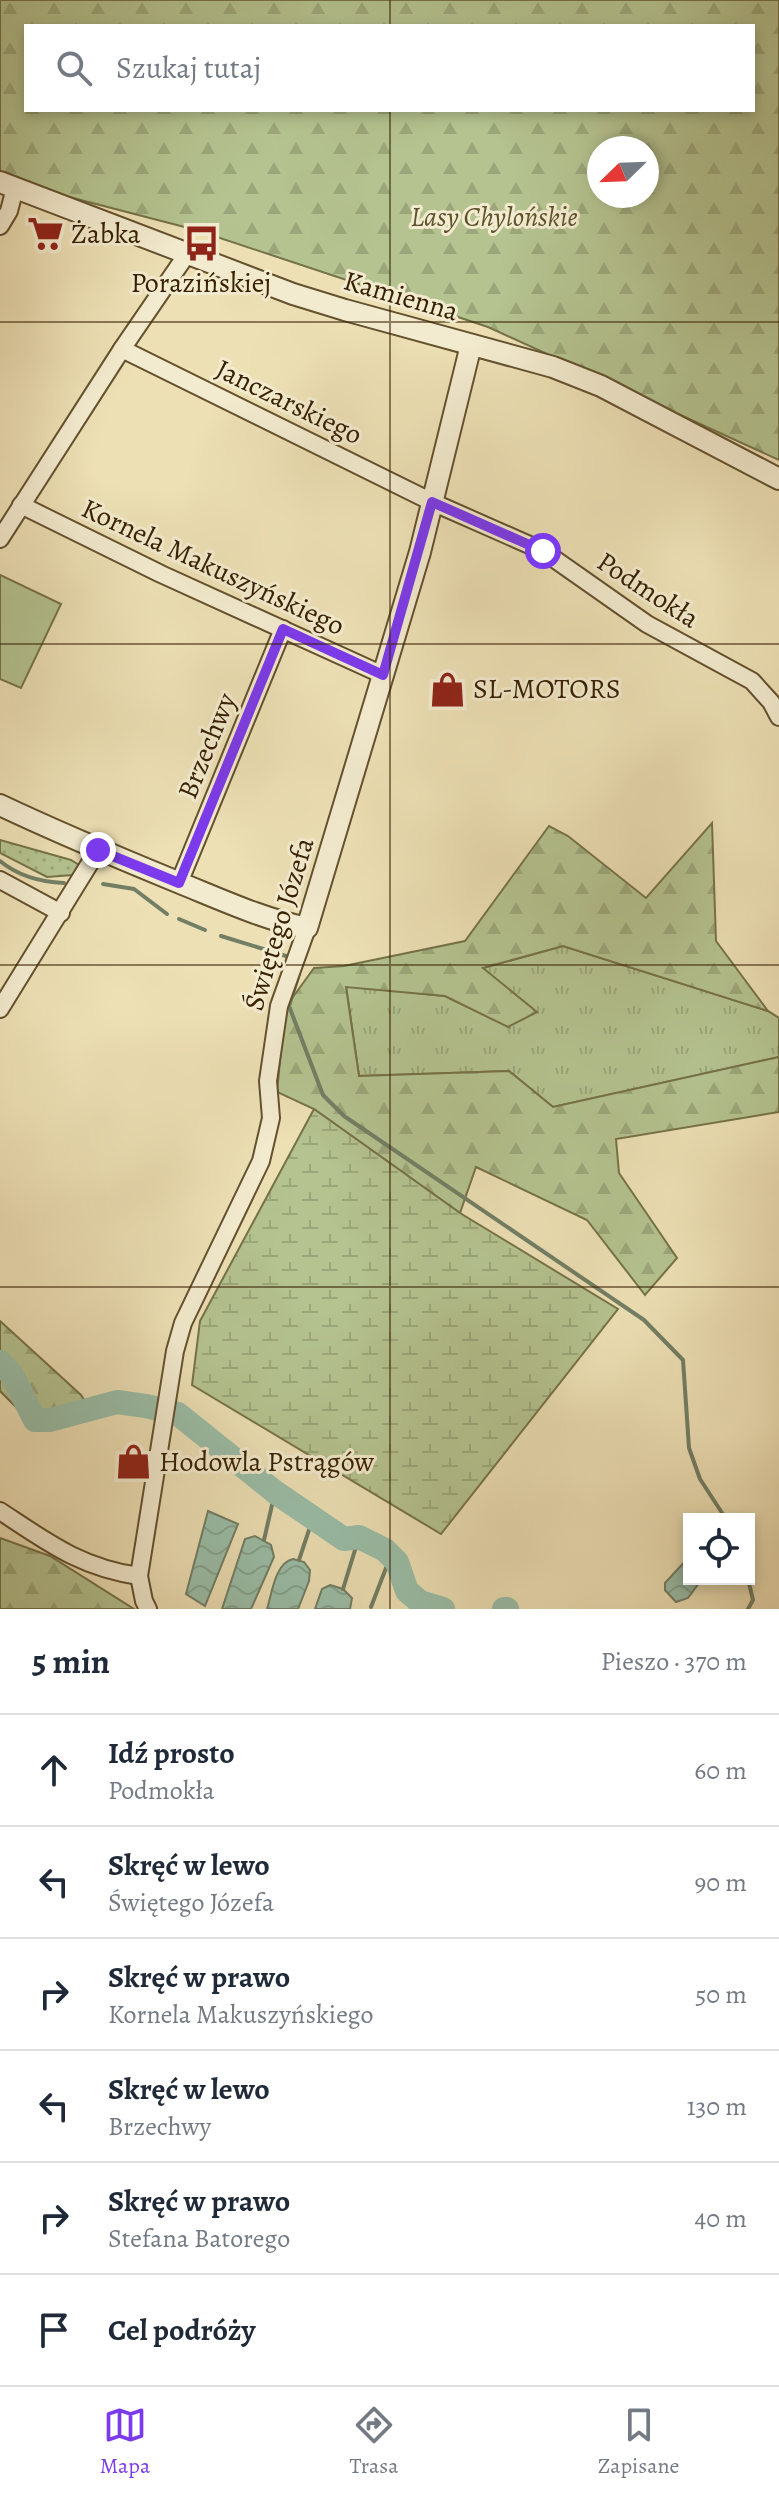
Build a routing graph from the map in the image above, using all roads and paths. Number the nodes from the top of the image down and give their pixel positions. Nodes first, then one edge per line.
1 (7, 185) edge
2 (0, 226) edge
3 (187, 254) junction
4 (471, 345) junction
5 (122, 349) junction
6 (779, 479) edge
7 (432, 502) junction
8 (21, 505) junction
9 (0, 539) edge
10 (283, 629) junction
11 (383, 675) junction
12 (779, 717) edge
13 (0, 805) edge
14 (98, 850) junction
15 (0, 880) edge
16 (179, 883) junction
17 (61, 913) junction
18 (307, 928) junction
19 (0, 1009) edge
20 (0, 1511) edge
21 (139, 1576) junction
22 (148, 1609) edge

1 - 2 street
1 - 3 street, Kamienna
3 - 4 street, Kamienna
3 - 5 street
4 - 6 street, Kamienna
4 - 7 street, Świętego Józefa
5 - 7 street, Janczarskiego
5 - 8 street
7 - 11 street, Świętego Józefa
7 - 12 street, Podmokła
8 - 9 street
8 - 10 street, Kornela Makuszyńskiego
10 - 11 street, Kornela Makuszyńskiego
10 - 16 street, Brzechwy
11 - 18 street, Świętego Józefa
13 - 14 street
14 - 16 street
14 - 17 street
15 - 17 street
16 - 18 street
17 - 19 street
18 - 21 street, Świętego Józefa
20 - 21 street
21 - 22 street, Świętego Józefa

